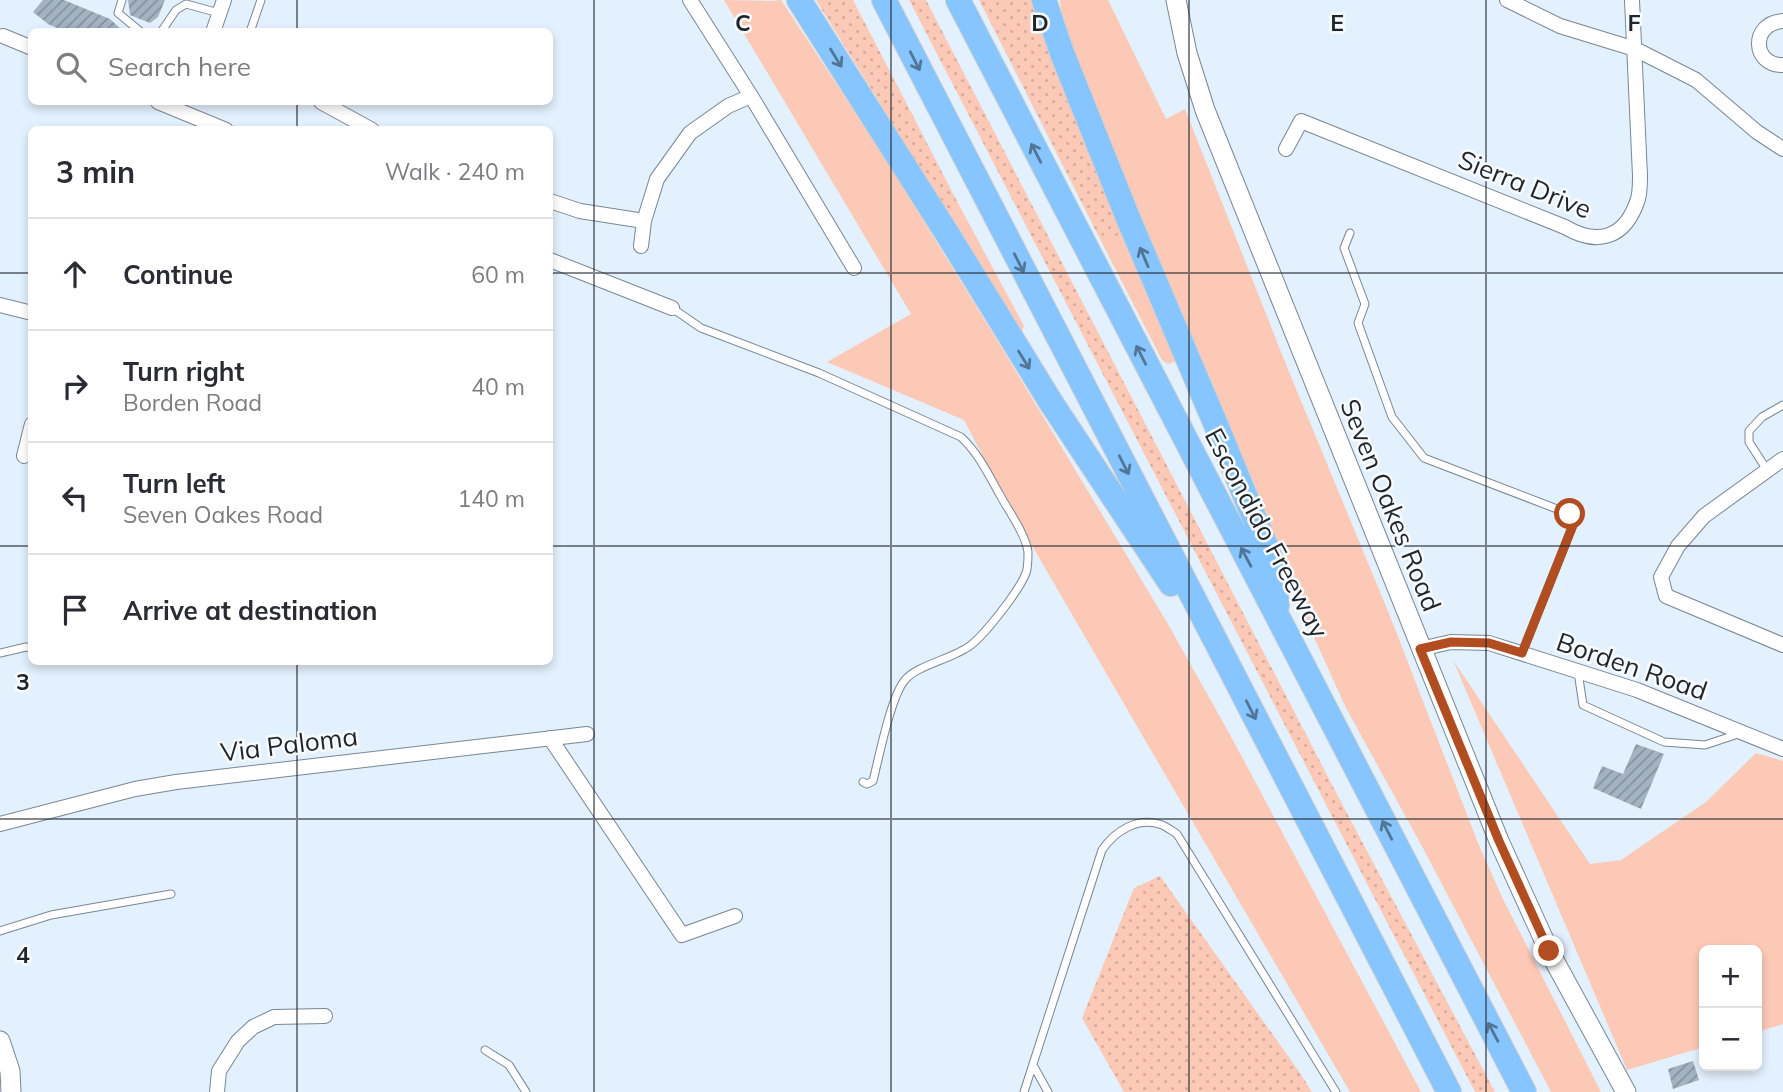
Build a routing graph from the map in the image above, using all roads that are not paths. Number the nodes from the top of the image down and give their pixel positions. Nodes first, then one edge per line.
1 (122, 0) edge
2 (261, 0) edge
3 (690, 0) edge
4 (799, 0) edge
5 (884, 0) edge
6 (958, 0) edge
7 (1044, 0) edge
8 (1176, 0) edge
9 (1507, 0) edge
10 (1632, 0) edge
11 (222, 7) edge
12 (1783, 21) edge
13 (136, 28) edge
14 (164, 28) edge
15 (215, 28) edge
16 (251, 28) edge
17 (3, 36) dead end
18 (28, 46) edge
19 (1635, 49) junction
20 (1783, 65) edge
21 (751, 96) junction
22 (326, 105) edge
23 (181, 106) edge
24 (218, 126) edge
25 (365, 126) edge
26 (1286, 149) dead end
27 (1783, 149) edge
28 (553, 202) edge
29 (644, 222) junction
30 (1350, 233) dead end
31 (641, 246) dead end
32 (553, 261) edge
33 (854, 268) dead end
34 (0, 305) edge
35 (672, 308) joint
36 (28, 312) edge
37 (1783, 405) edge
38 (28, 440) edge
39 (24, 456) dead end
40 (1782, 461) edge
41 (1767, 470) junction
42 (1278, 618) junction
43 (1783, 645) edge
44 (28, 647) edge
45 (1420, 649) junction
46 (0, 653) edge
47 (1522, 653) junction
48 (1578, 671) junction
49 (1232, 673) junction
50 (1742, 732) junction
51 (587, 734) dead end
52 (550, 738) junction
53 (1783, 749) edge
54 (863, 782) dead end
55 (0, 824) edge
56 (171, 894) dead end
57 (735, 916) dead end
58 (0, 931) edge
59 (325, 1016) dead end
60 (0, 1041) edge
61 (485, 1050) dead end
62 (1033, 1065) junction
63 (11, 1092) edge
64 (217, 1092) edge
65 (526, 1092) edge
66 (1024, 1092) edge
67 (1048, 1092) edge
68 (1336, 1092) edge
69 (1449, 1092) edge
70 (1524, 1092) edge
71 (1626, 1092) edge

1 - 13 lane
2 - 16 lane
3 - 21 street
4 -> 49 highway
5 -> 49 highway
42 -> 6 highway, Escondido Freeway
42 -> 7 highway
8 - 45 street, Seven Oakes Road
9 - 19 street
10 - 19 street, Sierra Drive
11 - 14 lane
11 - 15 street
12 - 20 street
17 - 18 street
19 - 26 street, Sierra Drive
19 - 27 street
21 - 29 street
21 - 33 street
22 - 25 street
23 - 24 street
28 - 29 street
29 - 31 street
30 - 47 lane
32 - 35 street
34 - 36 street
35 - 54 lane
37 - 41 lane
38 - 39 street
40 - 41 street
41 - 43 street
70 -> 42 highway, Escondido Freeway
44 - 46 lane
45 - 47 street, Borden Road
45 - 71 street, Seven Oakes Road
47 - 48 street, Borden Road
48 - 50 street, Borden Road
48 - 50 lane
49 -> 69 highway
50 - 53 street, Borden Road
51 - 52 street, Via Paloma
52 - 55 street, Via Paloma
52 - 57 street
56 - 58 lane
59 - 64 street
60 - 63 street
61 - 65 lane
62 - 66 lane
62 - 67 lane
62 - 68 lane

